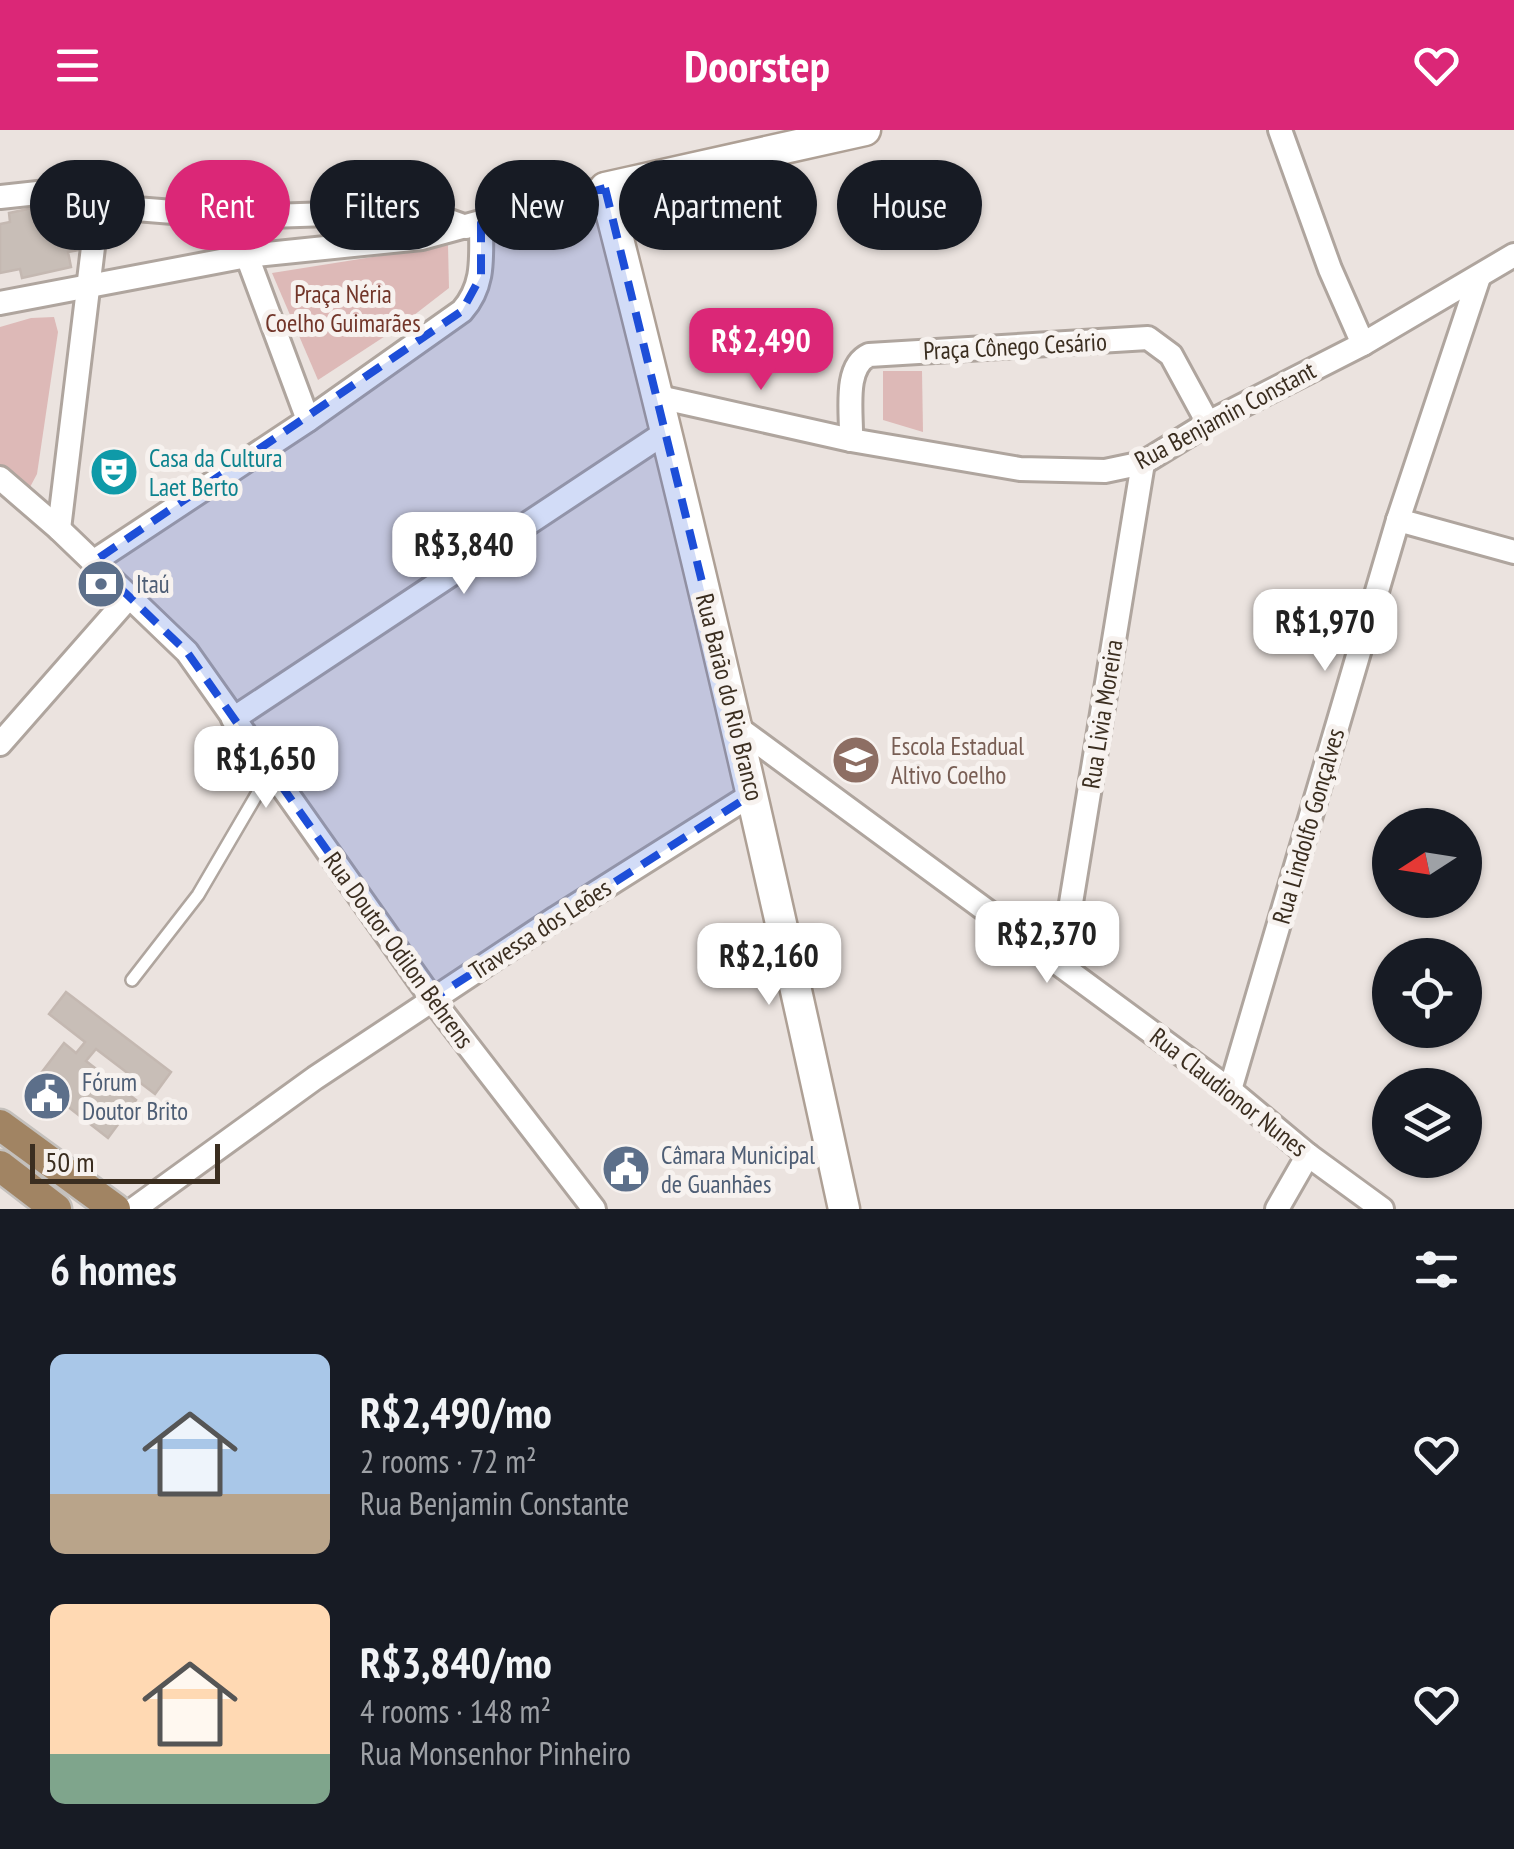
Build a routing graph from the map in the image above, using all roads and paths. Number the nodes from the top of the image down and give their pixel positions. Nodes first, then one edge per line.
1 (865, 130) edge
2 (1280, 130) edge
3 (605, 188) junction
4 (30, 194) edge
5 (0, 197) edge
6 (290, 216) edge
7 (474, 225) junction
8 (94, 250) edge
9 (245, 250) edge
10 (1514, 254) edge
11 (247, 256) junction
12 (1479, 277) junction
13 (90, 285) junction
14 (0, 303) edge
15 (1362, 344) junction
16 (659, 398) junction
17 (308, 420) junction
18 (1208, 422) junction
19 (666, 432) junction
20 (851, 440) junction
21 (1143, 464) junction
22 (0, 478) edge
23 (1398, 520) junction
24 (59, 528) junction
25 (1514, 552) edge
26 (93, 562) junction
27 (130, 596) junction
28 (233, 719) junction
29 (737, 727) junction
30 (0, 744) edge
31 (270, 772) junction
32 (754, 793) junction
33 (1061, 964) junction
34 (132, 980) dead end
35 (432, 999) junction
36 (1230, 1090) junction
37 (0, 1124) edge
38 (1308, 1155) junction
39 (0, 1166) edge
40 (56, 1209) edge
41 (114, 1209) edge
42 (134, 1209) edge
43 (594, 1209) edge
44 (844, 1209) edge
45 (1277, 1209) edge
46 (1382, 1209) edge

1 - 3 street
2 - 15 street
3 - 7 street
3 - 16 street, Rua Barão do Rio Branco
4 - 5 street
6 - 7 street
7 - 11 street
7 - 17 street
8 - 13 street
9 - 11 street
10 - 12 street, Rua Benjamin Constant
11 - 13 street
11 - 17 street
12 - 15 street, Rua Benjamin Constant
12 - 23 street, Rua Lindolfo Gonçalves
13 - 14 street
13 - 24 street
15 - 18 street, Rua Benjamin Constant
16 - 19 street, Rua Barão do Rio Branco
16 - 20 street, Rua Benjamin Constant
17 - 26 street
18 - 20 street, Praça Cônego Cesário
18 - 21 street, Rua Benjamin Constant
19 - 28 street
19 - 29 street, Rua Barão do Rio Branco
20 - 21 street, Rua Benjamin Constant
21 - 33 street, Rua Livia Moreira
22 - 24 street, Rua Doutor Odilon Behrens
23 - 25 street
23 - 36 street, Rua Lindolfo Gonçalves
24 - 26 street, Rua Doutor Odilon Behrens
26 - 27 street, Rua Doutor Odilon Behrens
27 - 28 street, Rua Doutor Odilon Behrens
27 - 30 street
28 - 31 street, Rua Doutor Odilon Behrens
29 - 32 street, Rua Barão do Rio Branco
29 - 33 street, Rua Claudionor Nunes
31 - 34 lane
31 - 35 street, Rua Doutor Odilon Behrens
32 - 35 street, Travessa dos Leões
32 - 44 street, Rua Barão do Rio Branco
33 - 36 street, Rua Claudionor Nunes
35 - 42 street, Travessa dos Leões
35 - 43 street, Rua Doutor Odilon Behrens
36 - 38 street, Rua Claudionor Nunes
37 - 41 main road
38 - 45 street
38 - 46 street, Rua Claudionor Nunes
39 - 40 main road

